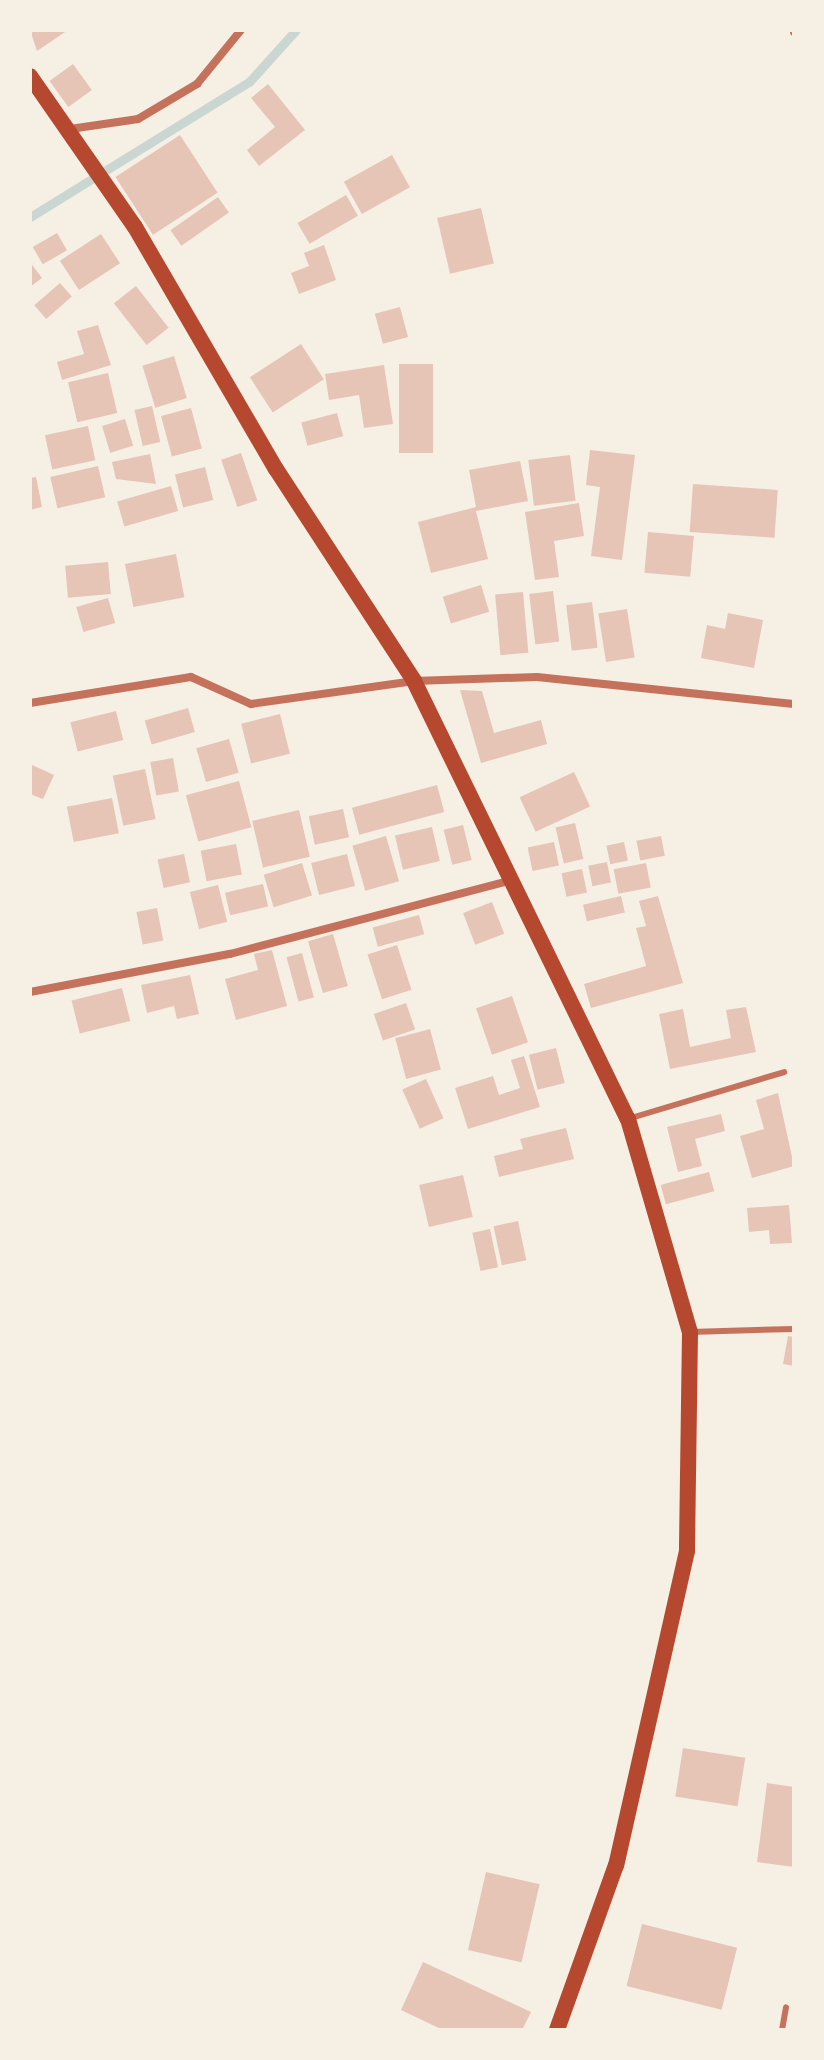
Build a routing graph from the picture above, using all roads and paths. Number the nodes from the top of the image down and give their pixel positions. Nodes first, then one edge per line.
1 (241, 30) edge
2 (30, 76) edge
3 (70, 129) junction
4 (414, 681) junction
5 (30, 703) edge
6 (794, 704) edge
7 (516, 879) junction
8 (30, 992) edge
9 (784, 1072) dead end
10 (628, 1119) junction
11 (794, 1329) edge
12 (690, 1332) junction
13 (786, 2007) dead end
14 (557, 2030) edge
15 (782, 2030) edge

1 - 3 street
2 - 3 main road
3 - 4 main road
4 - 5 street
4 - 6 street
4 - 7 main road
7 - 8 street
7 - 10 main road
9 - 10 lane
10 - 12 main road
11 - 12 lane
12 - 14 main road
13 - 15 lane

